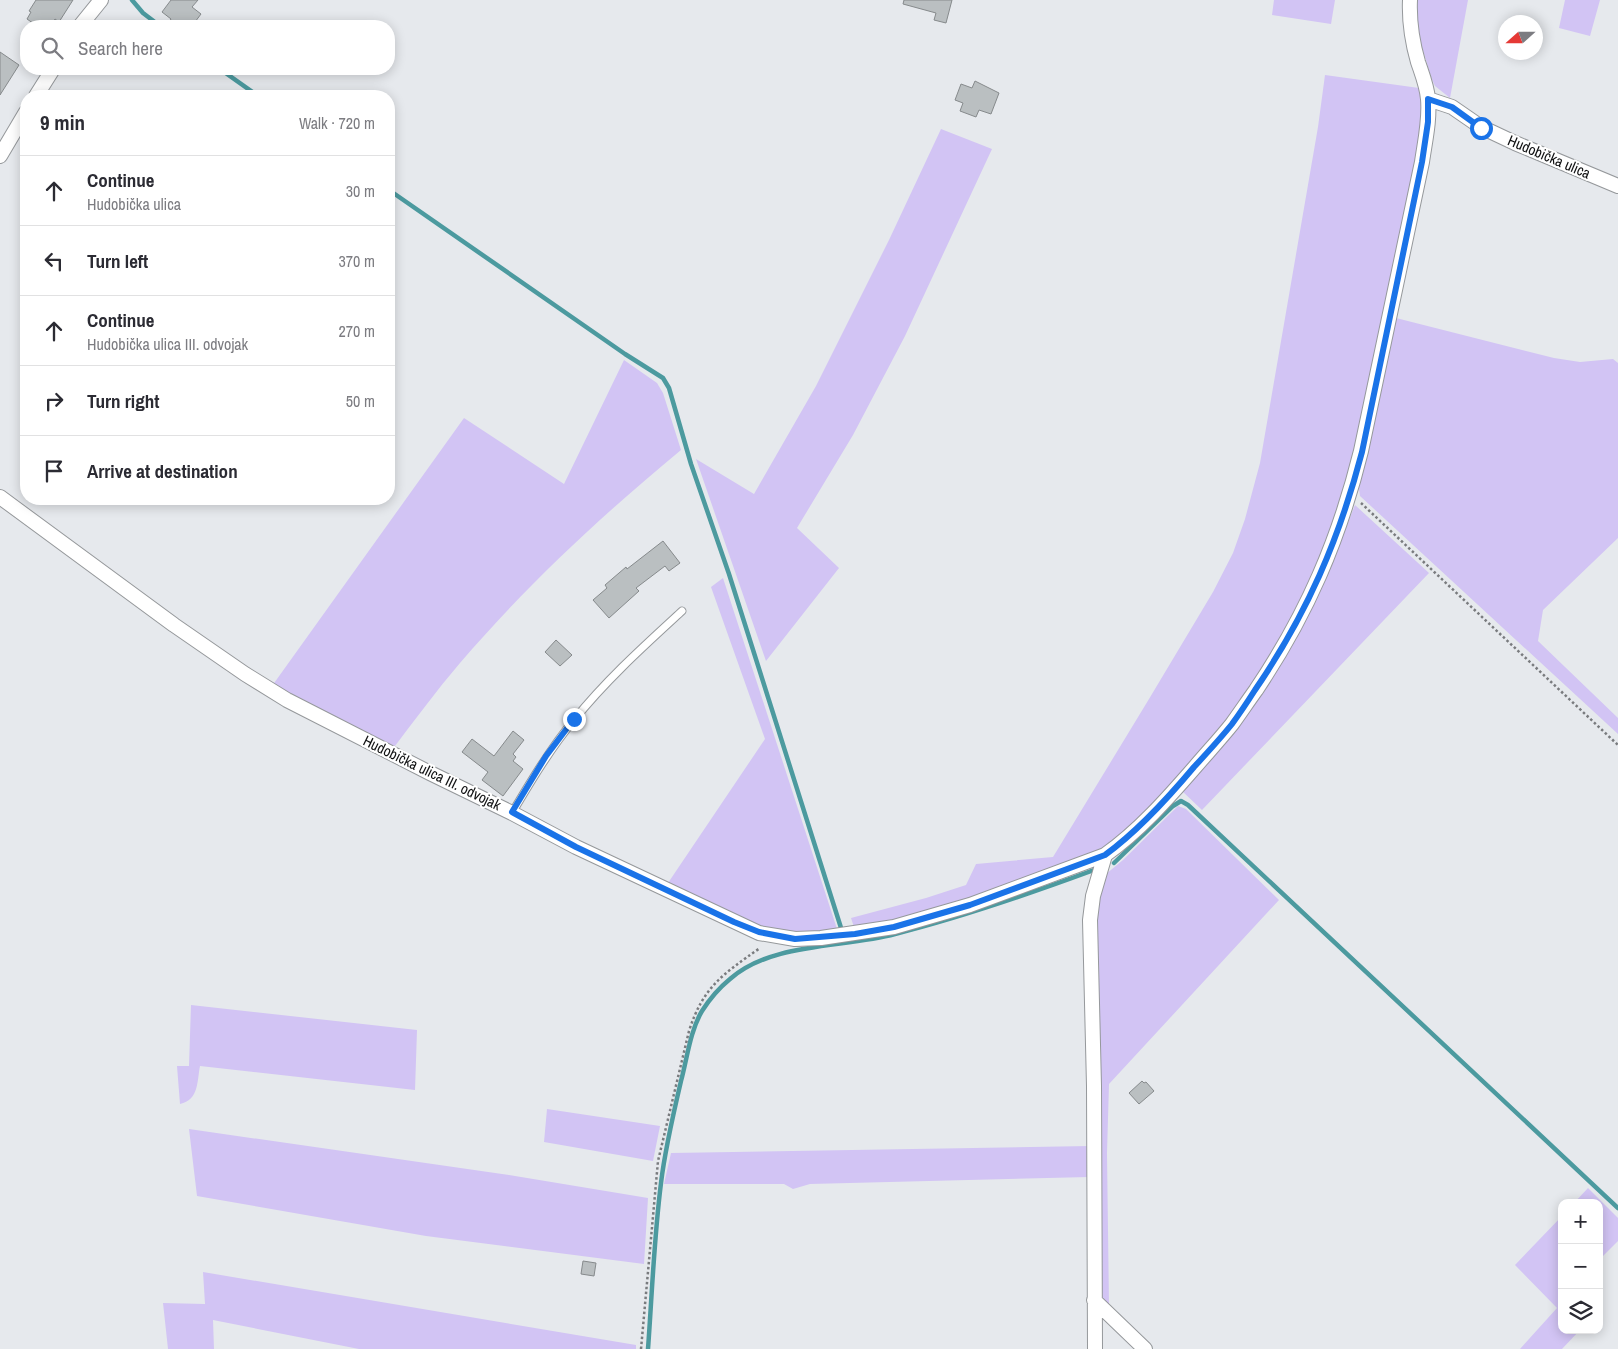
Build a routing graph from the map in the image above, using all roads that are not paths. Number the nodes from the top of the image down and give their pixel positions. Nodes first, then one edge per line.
1 (101, 0) edge
2 (1410, 0) edge
3 (85, 20) edge
4 (49, 75) edge
5 (40, 90) edge
6 (1428, 99) junction
7 (20, 122) edge
8 (0, 156) edge
9 (1618, 186) edge
10 (0, 497) edge
11 (682, 611) dead end
12 (512, 812) junction
13 (1105, 855) junction
14 (1094, 1300) junction
15 (1095, 1349) edge
16 (1145, 1349) edge

1 - 3 street
2 - 6 street, Hudobička ulica III. odvojak
4 - 5 street
6 - 9 street, Hudobička ulica
6 - 13 street, Hudobička ulica III. odvojak
7 - 8 street
10 - 12 street, Hudobička ulica III. odvojak
11 - 12 lane
12 - 13 street, Hudobička ulica III. odvojak
13 - 14 street
14 - 15 street
14 - 16 street

